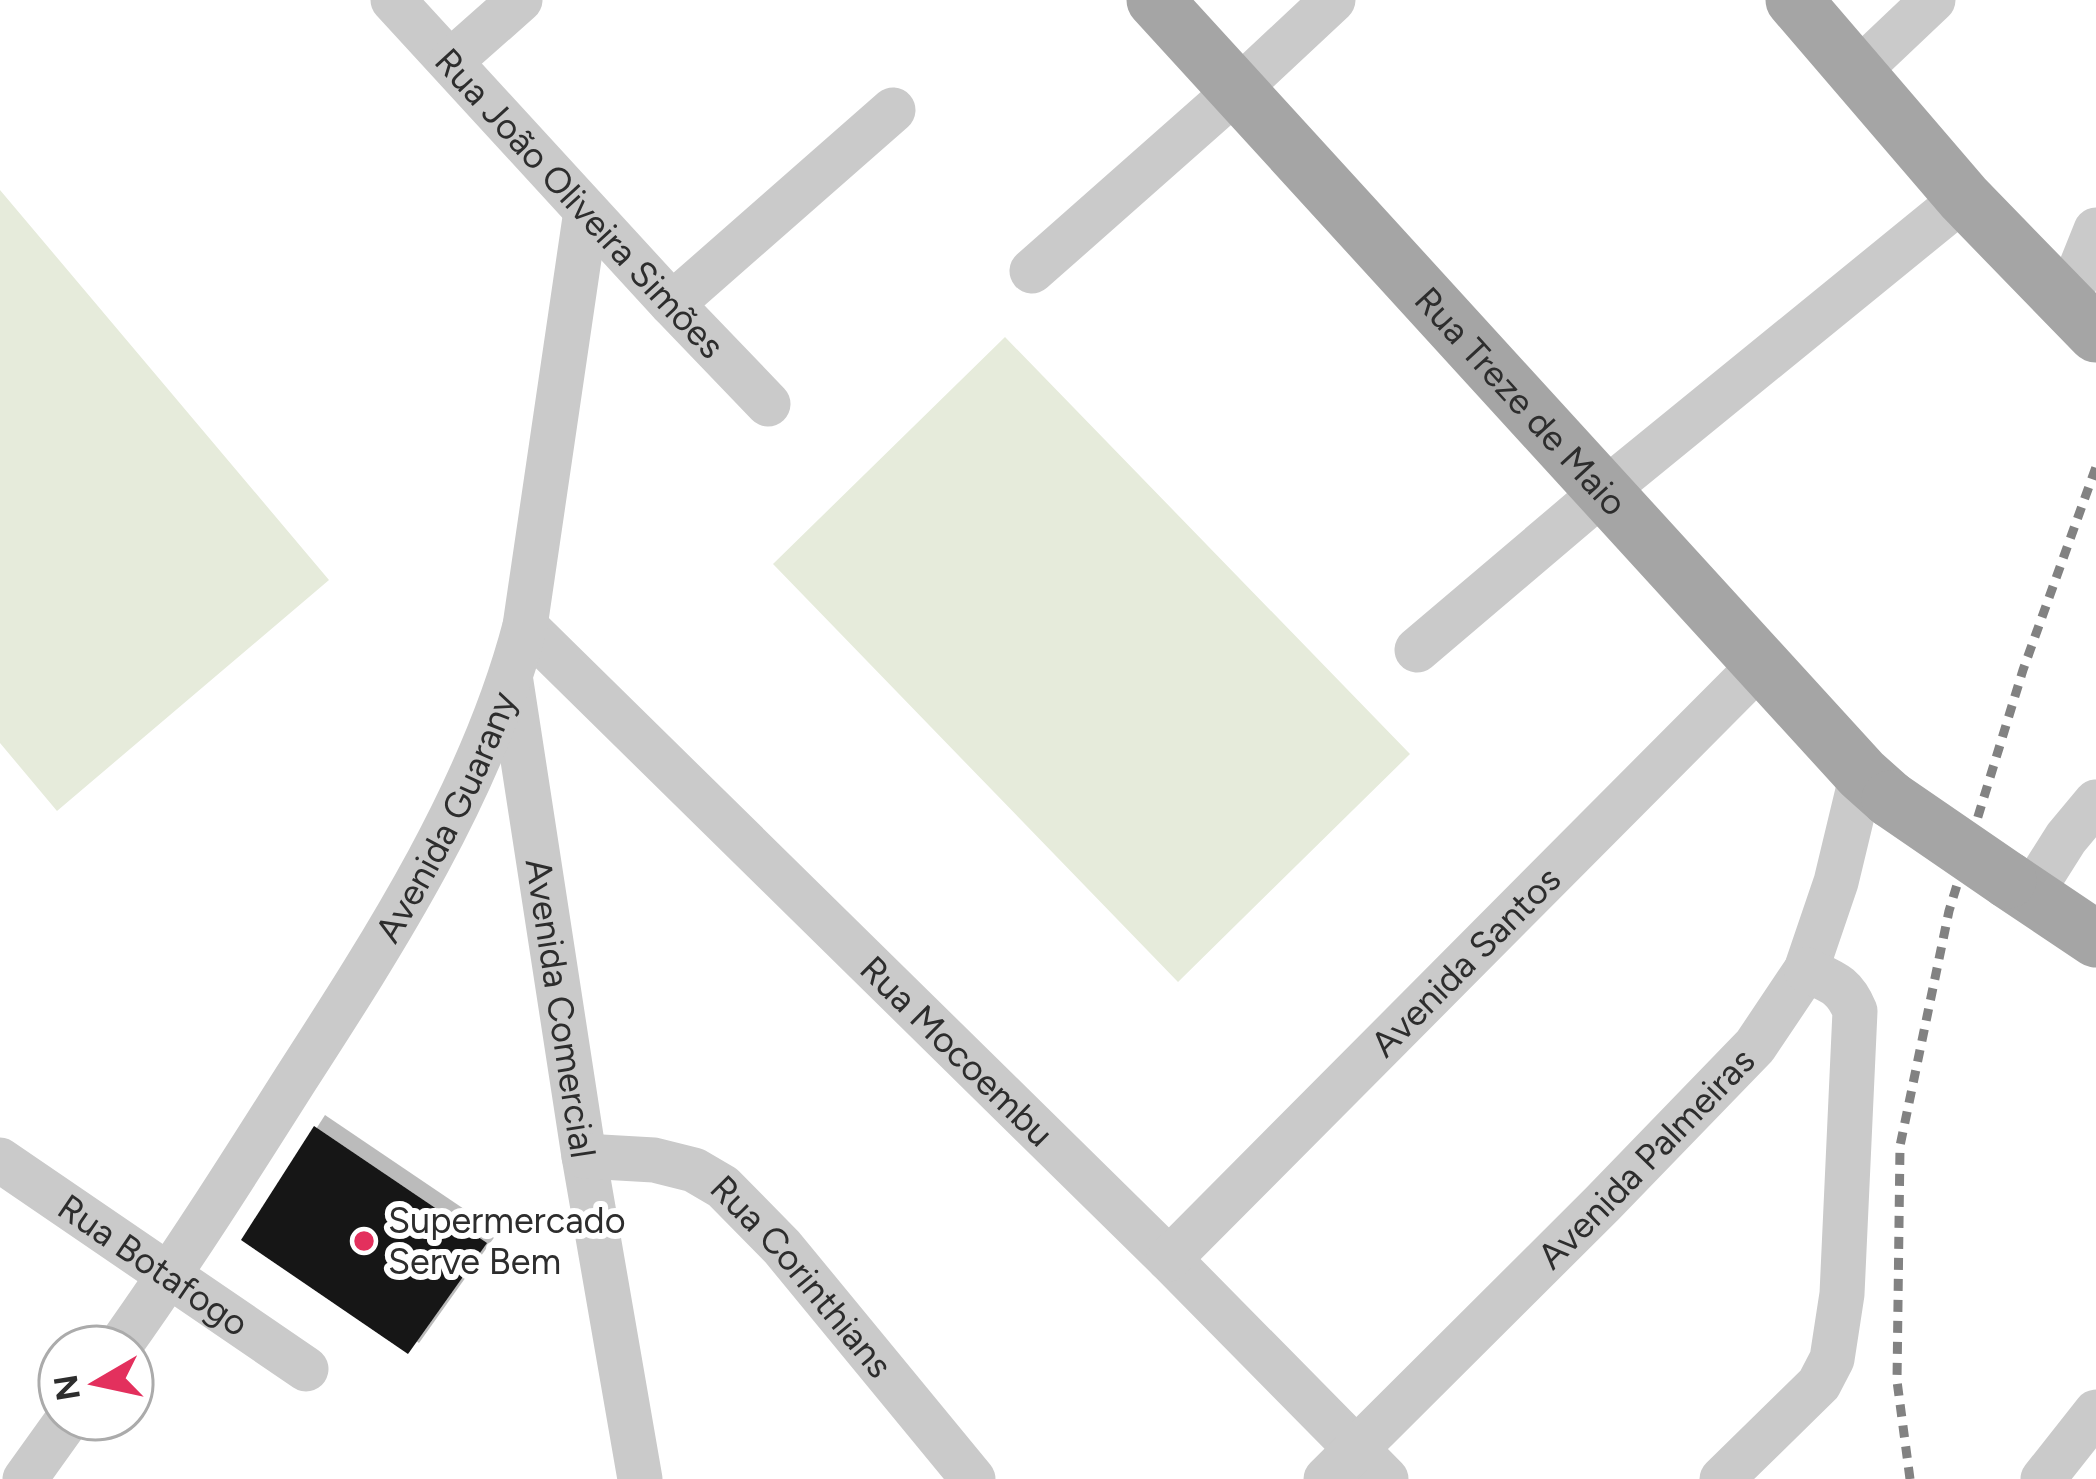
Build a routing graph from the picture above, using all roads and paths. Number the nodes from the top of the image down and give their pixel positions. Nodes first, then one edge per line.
1 (393, 0) edge
2 (520, 0) edge
3 (1155, 0) edge
4 (1333, 0) edge
5 (1794, 0) edge
6 (1933, 0) edge
7 (451, 61) junction
8 (1857, 72) junction
9 (1238, 89) junction
10 (892, 110) dead end
11 (1964, 198) junction
12 (586, 211) junction
13 (2096, 230) edge
14 (1032, 272) dead end
15 (672, 304) junction
16 (2080, 316) edge
17 (768, 404) dead end
18 (1603, 492) junction
19 (525, 626) junction
20 (1417, 650) dead end
21 (1762, 663) junction
22 (511, 681) junction
23 (1876, 786) junction
24 (2096, 802) edge
25 (2019, 887) junction
26 (2096, 939) edge
27 (1806, 970) junction
28 (584, 1156) junction
29 (0, 1160) edge
30 (1168, 1259) junction
31 (170, 1275) junction
32 (136, 1323) edge
33 (306, 1369) dead end
34 (2096, 1412) edge
35 (51, 1443) edge
36 (1357, 1469) edge
37 (25, 1479) edge
38 (640, 1479) edge
39 (973, 1479) edge
40 (1723, 1479) edge
41 (2043, 1479) edge

1 - 7 street, Rua João Oliveira Simões
2 - 7 street
3 - 9 main road, Rua Treze de Maio
4 - 9 street
5 - 8 main road
6 - 8 street
7 - 12 street, Rua João Oliveira Simões
8 - 11 main road
9 - 14 street
9 - 18 main road, Rua Treze de Maio
10 - 15 street
11 - 16 main road
11 - 18 street
12 - 15 street, Rua João Oliveira Simões
12 - 19 street, Avenida Guarany
13 - 16 street
15 - 17 street, Rua João Oliveira Simões
18 - 20 street
18 - 21 main road, Rua Treze de Maio
19 - 22 street, Avenida Guarany
19 - 30 street, Rua Mocoembu
21 - 23 main road, Rua Treze de Maio
21 - 30 street, Avenida Santos
22 - 28 street, Avenida Comercial
22 - 31 street, Avenida Guarany
23 - 25 main road, Rua Treze de Maio, bridge
23 - 27 street, Avenida Palmeiras
24 - 25 street
25 - 26 main road, Rua Treze de Maio
27 - 36 street, Avenida Palmeiras
27 - 40 street
28 - 38 street, Avenida Comercial
28 - 39 street, Rua Corinthians
29 - 31 street, Rua Botafogo
30 - 36 street, Rua Mocoembu
31 - 32 street, Avenida Guarany
31 - 33 street, Rua Botafogo
34 - 41 street
35 - 37 street

